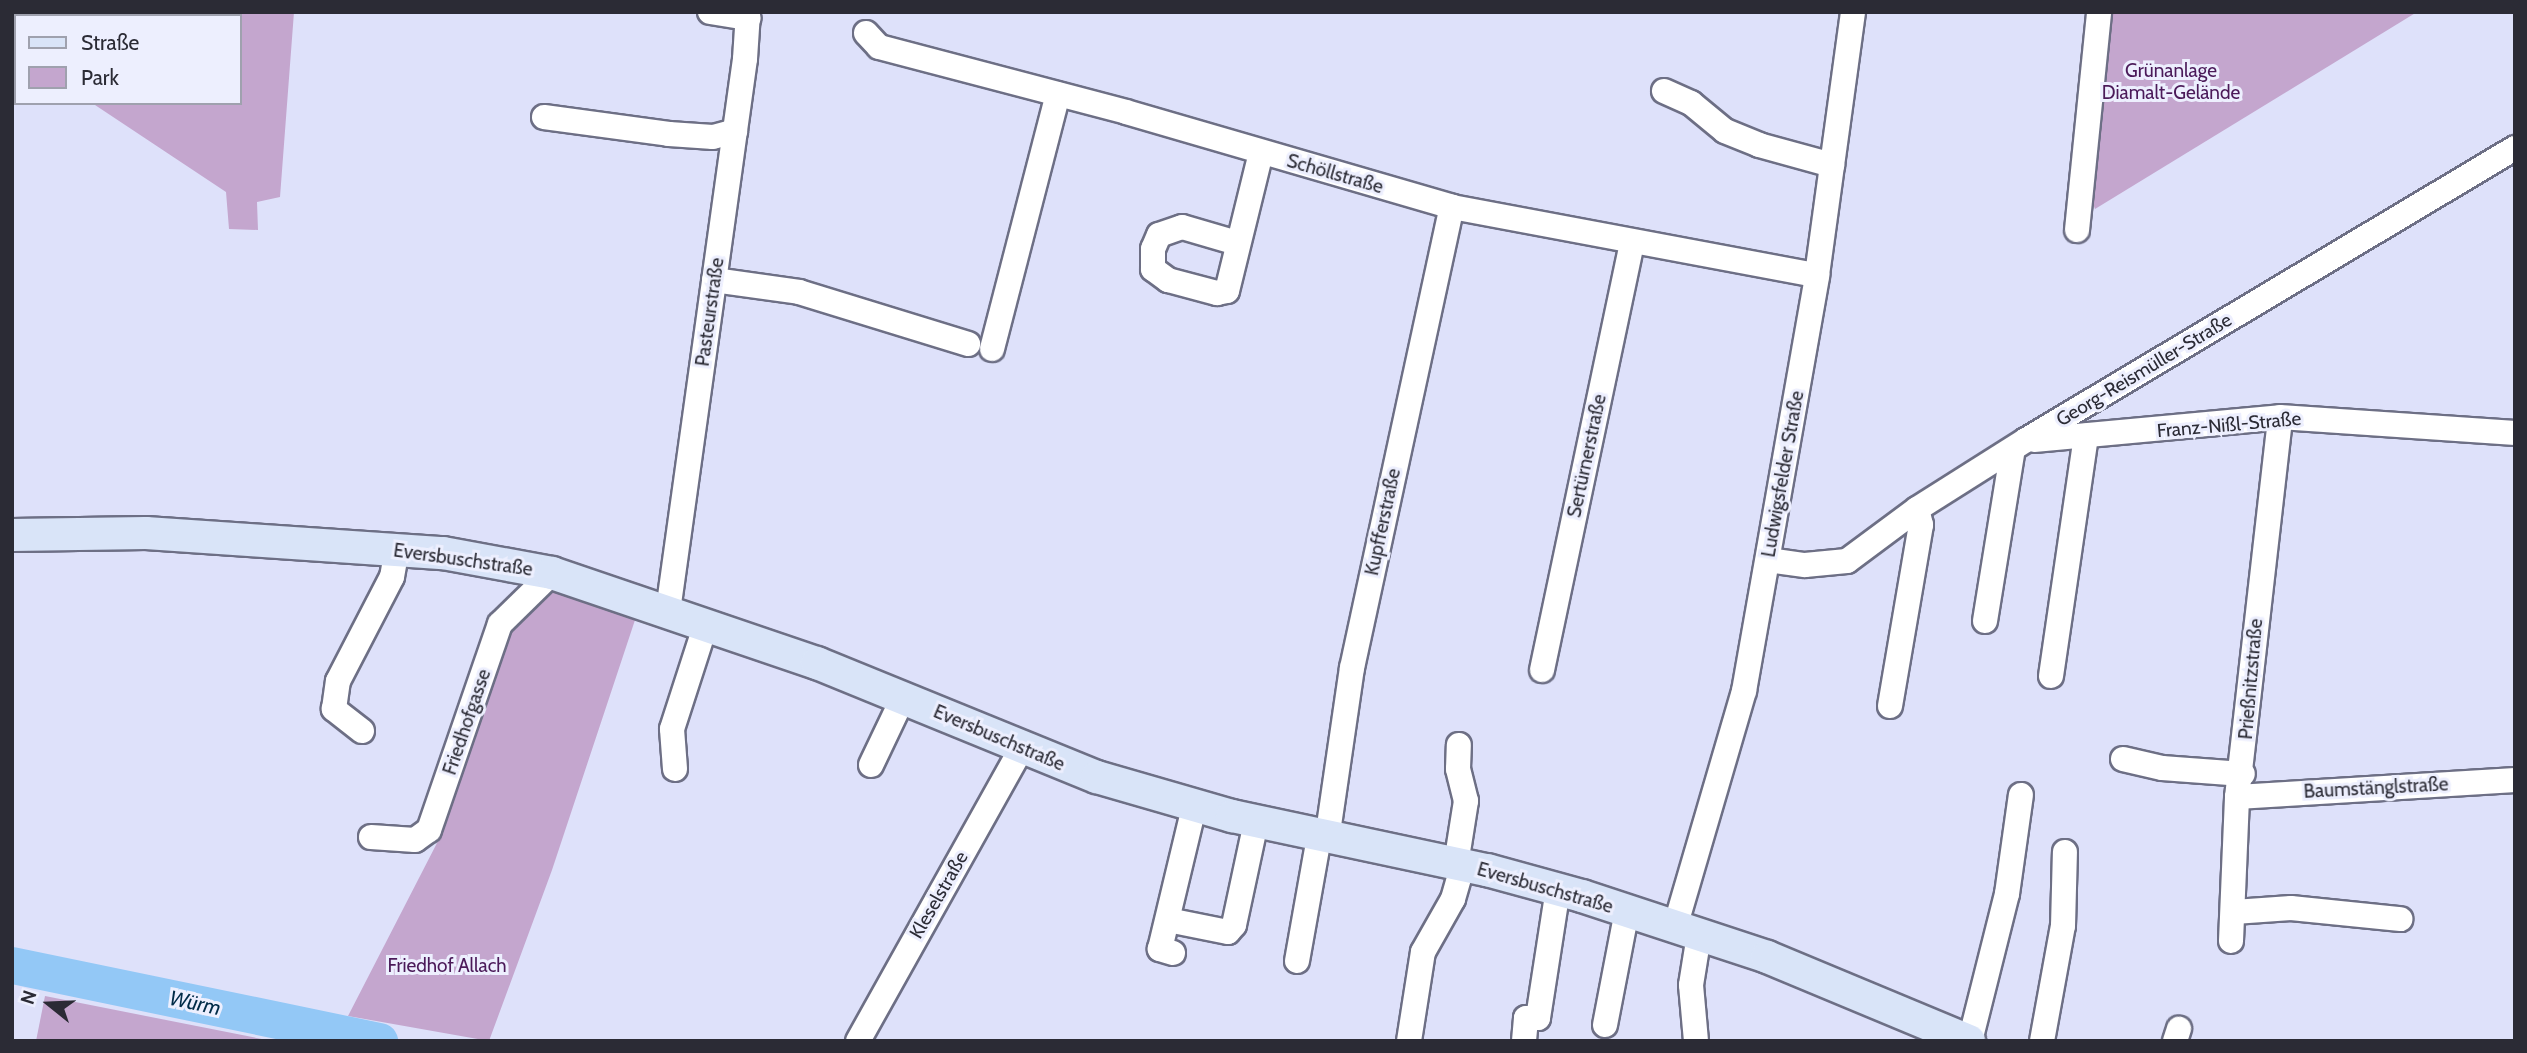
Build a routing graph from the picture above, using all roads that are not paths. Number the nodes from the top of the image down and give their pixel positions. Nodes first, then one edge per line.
1 (710, 12) edge
2 (1853, 12) edge
3 (2099, 12) edge
4 (748, 15) edge
5 (866, 33) dead end
6 (1664, 91) dead end
7 (1058, 94) junction
8 (544, 117) dead end
9 (735, 131) junction
10 (2515, 148) edge
11 (1261, 153) junction
12 (1832, 165) junction
13 (1452, 207) junction
14 (2077, 230) dead end
15 (1237, 243) dead end
16 (1632, 243) junction
17 (1817, 275) junction
18 (714, 279) junction
19 (2280, 417) junction
20 (2515, 433) edge
21 (2086, 436) junction
22 (2020, 445) junction
23 (1917, 509) junction
24 (12, 535) edge
25 (397, 550) junction
26 (1768, 560) junction
27 (552, 573) junction
28 (668, 611) junction
29 (1985, 621) dead end
30 (706, 624) junction
31 (1542, 670) dead end
32 (2051, 676) dead end
33 (903, 698) junction
34 (1890, 706) dead end
35 (362, 731) dead end
36 (1460, 745) dead end
37 (1021, 749) junction
38 (2123, 759) dead end
39 (871, 765) dead end
40 (675, 769) dead end
41 (2515, 780) edge
42 (2240, 785) junction
43 (2021, 795) dead end
44 (1194, 807) junction
45 (1256, 822) junction
46 (370, 836) dead end
47 (1323, 838) junction
48 (2065, 852) dead end
49 (1459, 865) junction
50 (1558, 889) junction
51 (2234, 901) junction
52 (1627, 911) junction
53 (2400, 919) dead end
54 (1168, 920) junction
55 (1687, 931) junction
56 (2231, 941) dead end
57 (1173, 953) dead end
58 (1297, 961) dead end
59 (1605, 1025) dead end
60 (858, 1041) edge
61 (1409, 1041) edge
62 (1524, 1041) edge
63 (1696, 1041) edge
64 (1970, 1041) edge
65 (2042, 1041) edge

1 - 4 street
2 - 12 street, Ludwigsfelder Straße
3 - 14 street
4 - 9 street, Pasteurstraße
5 - 7 street, Schöllstraße
6 - 12 street
7 - 11 street, Schöllstraße
7 - 18 street
8 - 9 street
9 - 18 street, Pasteurstraße
10 - 22 street, Georg-Reismüller-Straße
11 - 13 street, Schöllstraße
11 - 15 street
12 - 17 street, Ludwigsfelder Straße
13 - 16 street, Schöllstraße
13 - 47 street, Kupfferstraße
16 - 17 street, Schöllstraße
16 - 31 street, Sertürnerstraße
17 - 26 street, Ludwigsfelder Straße
18 - 28 street, Pasteurstraße
19 - 20 street, Franz-Nißl-Straße
19 - 21 street, Franz-Nißl-Straße
19 - 42 street, Prießnitzstraße
21 - 22 street, Franz-Nißl-Straße
21 - 32 street
22 - 23 street, Georg-Reismüller-Straße
22 - 29 street
23 - 26 street, Georg-Reismüller-Straße
23 - 34 street
24 - 25 main road, Eversbuschstraße
25 - 27 main road, Eversbuschstraße
25 - 35 street
26 - 55 street, Ludwigsfelder Straße
27 - 28 main road, Eversbuschstraße
27 - 46 street, Friedhofgasse
28 - 30 main road, Eversbuschstraße
30 - 33 main road, Eversbuschstraße
30 - 40 street
33 - 37 main road, Eversbuschstraße
33 - 39 street
36 - 49 street
37 - 44 main road, Eversbuschstraße
37 - 60 street, Kleselstraße
38 - 42 street, Baumstänglstraße
41 - 42 street, Baumstänglstraße
42 - 51 street, Prießnitzstraße
43 - 64 street
44 - 45 main road, Eversbuschstraße
44 - 54 street
45 - 47 main road, Eversbuschstraße
45 - 54 street
47 - 49 main road, Eversbuschstraße
47 - 58 street, Kupfferstraße
48 - 65 street
49 - 50 main road, Eversbuschstraße
49 - 61 street
50 - 52 main road, Eversbuschstraße
50 - 62 street
51 - 53 street
51 - 56 street, Prießnitzstraße
52 - 55 main road, Eversbuschstraße
52 - 59 street
54 - 57 street
55 - 63 street, Ludwigsfelder Straße
55 - 64 main road, Eversbuschstraße

